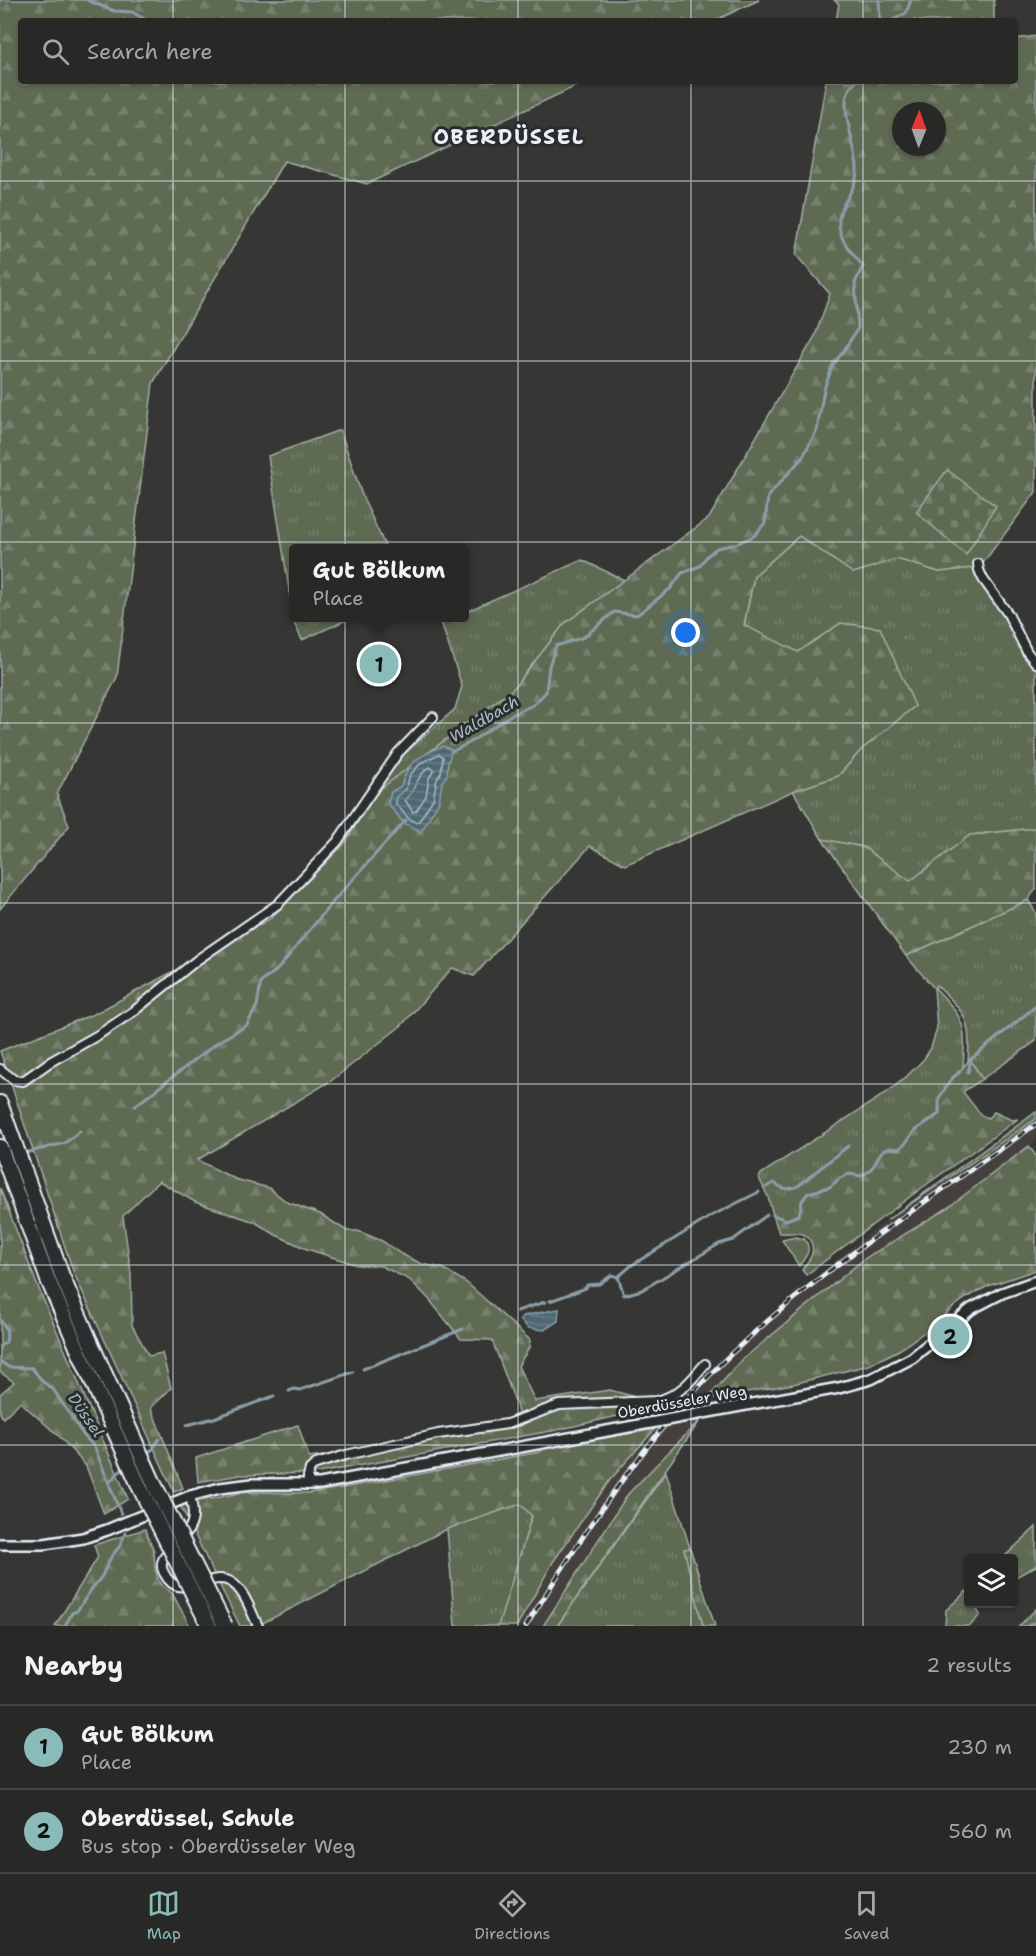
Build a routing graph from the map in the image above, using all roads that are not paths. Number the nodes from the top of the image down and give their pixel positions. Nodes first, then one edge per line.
1 (978, 564) dead end
2 (1036, 663) edge
3 (433, 717) dead end
4 (0, 1069) edge
5 (0, 1103) edge
6 (0, 1147) edge
7 (1036, 1281) edge
8 (705, 1364) dead end
9 (308, 1485) junction
10 (190, 1496) junction
11 (0, 1545) edge
12 (209, 1626) edge
13 (225, 1626) edge
14 (258, 1626) edge

1 - 2 street
3 - 4 street
5 - 13 highway, bridge
6 - 12 highway, bridge
7 - 9 street, Oberdüsseler Weg, bridge
8 - 9 street, Oberdüsseler Weg
9 - 10 street, Oberdüsseler Weg
10 - 11 street, Oberdüsseler Weg
10 - 14 street

